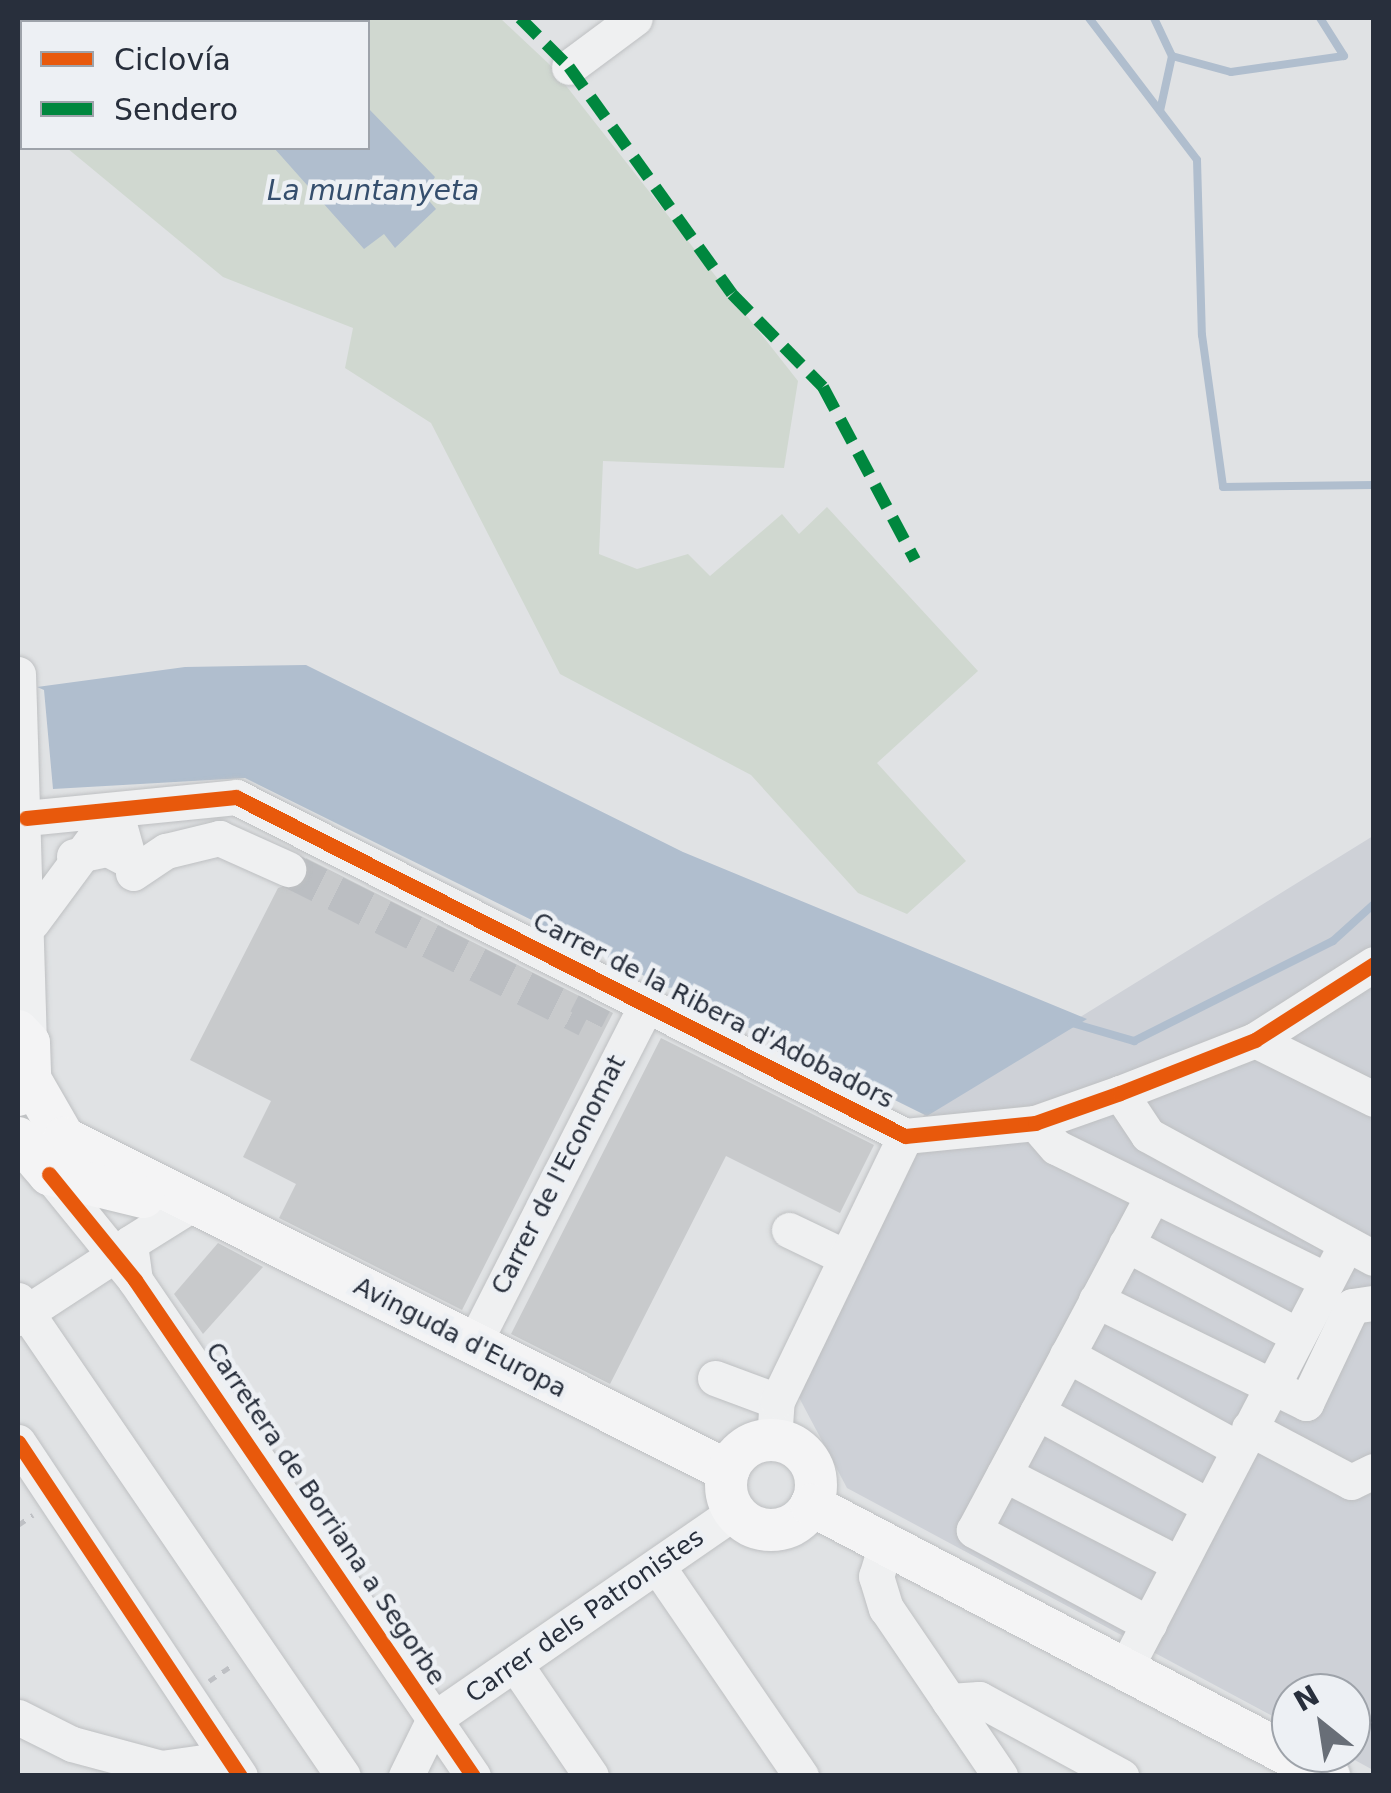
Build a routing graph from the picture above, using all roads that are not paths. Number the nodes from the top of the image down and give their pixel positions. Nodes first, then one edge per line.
1 (635, 18) edge
2 (569, 66) dead end
3 (18, 674) edge
4 (18, 683) edge
5 (25, 807) junction
6 (115, 810) junction
7 (288, 868) tunnel mouth
8 (132, 872) dead end
9 (32, 922) junction
10 (1374, 964) edge
11 (646, 1005) junction
12 (1255, 1040) junction
13 (24, 1062) edge
14 (1120, 1093) junction
15 (1374, 1099) edge
16 (1035, 1123) junction
17 (905, 1136) junction
18 (18, 1138) edge
19 (95, 1156) junction
20 (50, 1174) junction
21 (118, 1194) junction
22 (1153, 1195) junction
23 (194, 1203) junction
24 (789, 1230) dead end
25 (1126, 1244) junction
26 (1360, 1251) edge
27 (843, 1256) junction
28 (125, 1260) junction
29 (1326, 1280) junction
30 (1096, 1300) junction
31 (1374, 1303) edge
32 (20, 1310) edge
33 (1297, 1335) junction
34 (472, 1345) junction
35 (1068, 1355) junction
36 (715, 1378) dead end
37 (1270, 1388) junction
38 (1037, 1412) junction
39 (776, 1421) junction
40 (1244, 1439) junction
41 (18, 1442) edge
42 (1374, 1470) edge
43 (1004, 1474) junction
44 (731, 1491) junction
45 (812, 1505) junction
46 (1209, 1506) junction
47 (886, 1544) junction
48 (1179, 1564) junction
49 (658, 1567) junction
50 (1149, 1624) junction
51 (515, 1664) junction
52 (1125, 1669) junction
53 (949, 1701) junction
54 (18, 1717) edge
55 (434, 1719) junction
56 (233, 1767) edge
57 (343, 1776) edge
58 (406, 1776) edge
59 (473, 1776) edge
60 (591, 1776) edge
61 (800, 1776) edge
62 (1000, 1776) edge
63 (1121, 1776) edge
64 (1329, 1776) edge

1 - 2 street
3 - 4 street
4 - 5 street
5 - 6 street, Carrer de la Ribera d'Adobadors
5 - 9 street
6 - 9 street
6 - 11 street, Carrer de la Ribera d'Adobadors
7 - 8 street
9 - 13 street
10 - 12 street, Carrer de la Ribera d'Adobadors
11 - 17 street, Carrer de la Ribera d'Adobadors
11 - 34 street, Carrer de l'Economat
12 - 14 street, Carrer de la Ribera d'Adobadors
12 - 15 street
13 - 19 main road, Avinguda d'Europa
14 - 16 street, Carrer de la Ribera d'Adobadors
14 - 26 street
16 - 17 street, Carrer de la Ribera d'Adobadors
16 - 22 street
17 - 27 street
18 - 20 main road
19 - 21 street
19 - 23 main road, Avinguda d'Europa
20 - 21 main road, Avinguda d'Europa
20 - 28 street, Carretera de Borriana a Segorbe
21 - 23 main road, Avinguda d'Europa
21 - 28 street
22 - 25 street
22 - 29 street
23 - 28 street
23 - 34 main road, Avinguda d'Europa
24 - 27 street
25 - 30 street
25 - 33 street
26 - 29 street
27 - 39 street
28 - 32 street
28 - 55 street, Carretera de Borriana a Segorbe
29 - 33 street
30 - 35 street
30 - 37 street
31 - 37 street
32 - 57 street
33 - 37 street
34 - 44 main road, Avinguda d'Europa
35 - 38 street
35 - 40 street
36 - 39 street
37 - 40 street
38 - 43 street
38 - 46 street
39 - 44 main road
39 - 45 main road
40 - 42 street
40 - 46 street
41 - 56 street
43 - 48 street
43 - 50 street
44 - 45 main road, Avinguda d'Europa
44 - 49 street, Carrer dels Patronistes
45 - 47 main road
46 - 48 street
47 - 52 main road
47 - 53 street
48 - 50 street
49 - 51 street, Carrer dels Patronistes
49 - 61 street
50 - 52 street
51 - 55 street, Carrer dels Patronistes
51 - 60 street
52 - 64 main road
53 - 62 street
53 - 63 street
54 - 56 street
55 - 58 street
55 - 59 street, Carretera de Borriana a Segorbe

